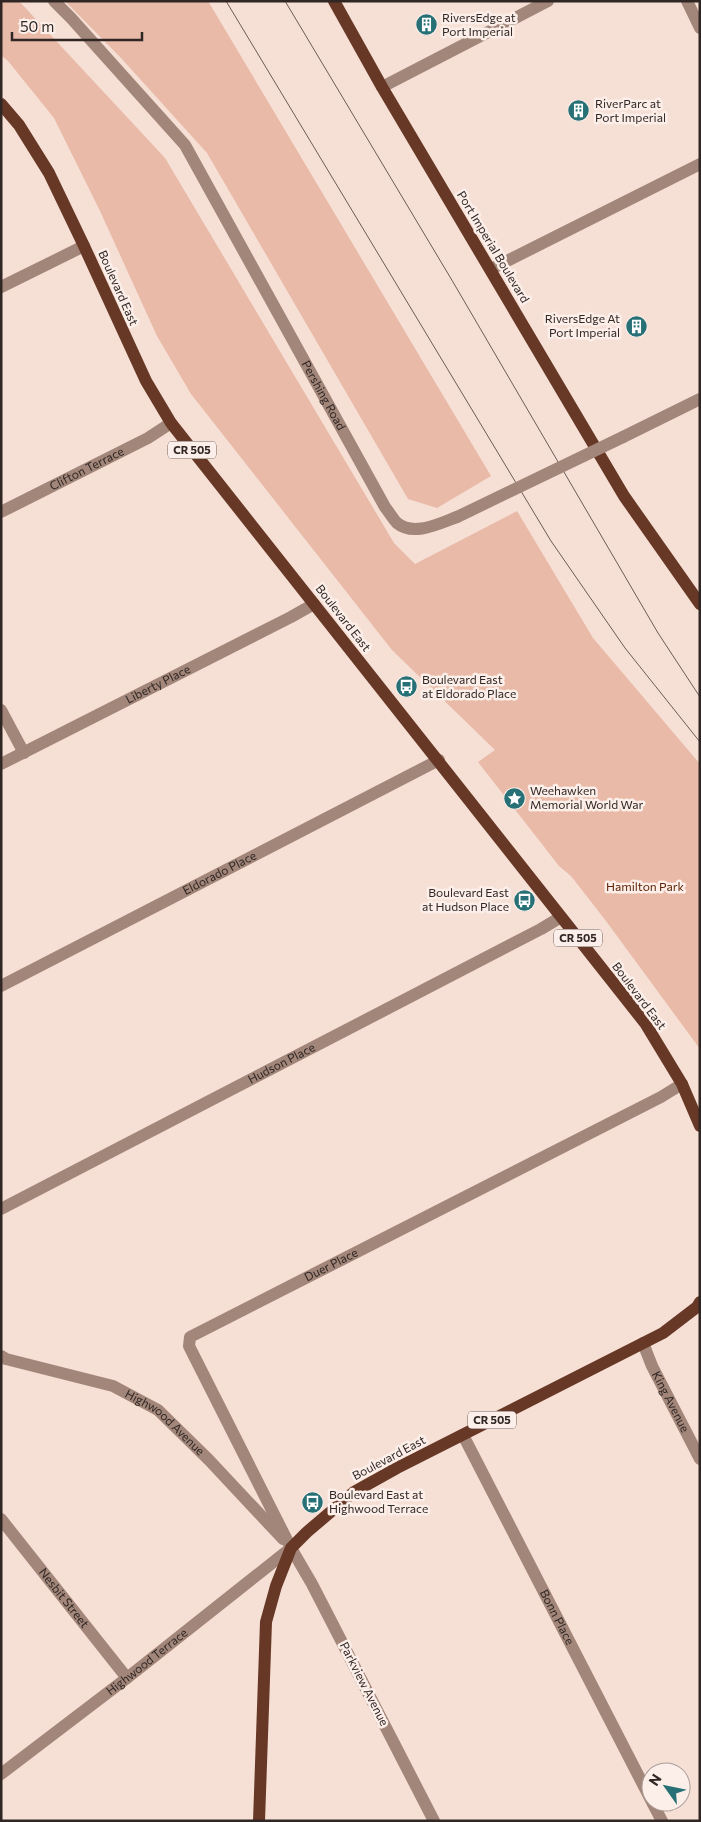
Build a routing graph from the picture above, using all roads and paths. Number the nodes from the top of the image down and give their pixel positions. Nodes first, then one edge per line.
1 (54, 1) edge
2 (334, 1) edge
3 (548, 1) edge
4 (686, 1) edge
5 (700, 28) edge
6 (382, 87) junction
7 (1, 104) edge
8 (700, 164) edge
9 (84, 246) junction
10 (491, 269) junction
11 (1, 287) edge
12 (700, 399) edge
13 (171, 423) junction
14 (1, 512) edge
15 (314, 604) junction
16 (700, 604) edge
17 (1, 710) edge
18 (24, 753) junction
19 (439, 760) junction
20 (1, 764) edge
21 (561, 917) junction
22 (1, 986) edge
23 (682, 1084) junction
24 (700, 1126) edge
25 (1, 1209) edge
26 (700, 1302) edge
27 (642, 1343) junction
28 (1, 1356) edge
29 (462, 1435) junction
30 (700, 1459) edge
31 (1, 1520) edge
32 (291, 1548) junction
33 (127, 1678) junction
34 (1, 1774) edge
35 (641, 1780) edge
36 (260, 1821) edge
37 (434, 1821) edge

1 - 12 street, Pershing Road, bridge
2 - 6 main road, Port Imperial Boulevard
3 - 6 street
4 - 5 street
6 - 10 main road, Port Imperial Boulevard
7 - 9 main road, Boulevard East / CR 505
8 - 10 street
9 - 11 street
9 - 13 main road, Boulevard East / CR 505
10 - 16 main road, Port Imperial Boulevard
13 - 14 street, Clifton Terrace
13 - 15 main road, Boulevard East / CR 505
15 - 18 street, Liberty Place
15 - 19 main road, Boulevard East / CR 505
17 - 18 street
18 - 20 street, Liberty Place
19 - 21 main road, Boulevard East / CR 505
19 - 22 street, Eldorado Place
21 - 23 main road, Boulevard East / CR 505
21 - 25 street, Hudson Place
23 - 24 main road, Boulevard East / CR 505
23 - 32 street, Duer Place
26 - 27 main road, Boulevard East / CR 505
27 - 29 main road, Boulevard East / CR 505
27 - 30 street, King Avenue
28 - 32 street, Highwood Avenue
29 - 32 main road, Boulevard East / CR 505
29 - 35 street, Bonn Place
31 - 33 street, Nesbit Street
32 - 33 street, Highwood Terrace / CR 505
32 - 36 main road, Boulevard East
32 - 37 street, Parkview Avenue
33 - 34 street, Highwood Terrace / CR 505

